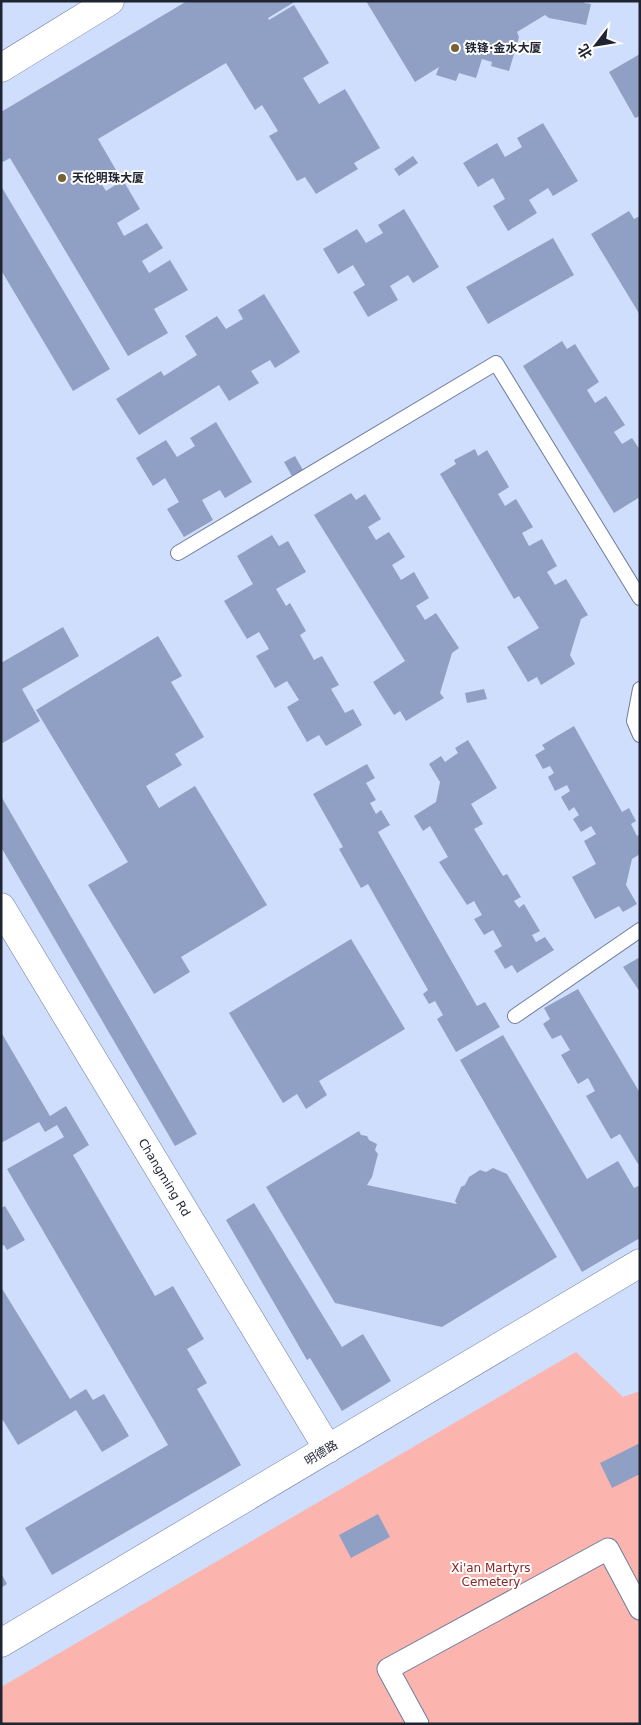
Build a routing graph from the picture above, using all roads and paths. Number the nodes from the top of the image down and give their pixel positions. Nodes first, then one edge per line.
1 (110, 1) edge
2 (1, 68) edge
3 (178, 554) dead end
4 (640, 598) edge
5 (640, 689) edge
6 (640, 735) edge
7 (1, 907) edge
8 (640, 930) edge
9 (515, 1016) dead end
10 (640, 1263) edge
11 (328, 1449) junction
12 (640, 1609) edge
13 (1, 1643) edge
14 (418, 1724) edge

1 - 2 street
3 - 4 lane
5 - 6 lane
7 - 11 street, Changming Rd
8 - 9 lane
10 - 11 street, 明德路
11 - 13 street, 明德路
12 - 14 street

